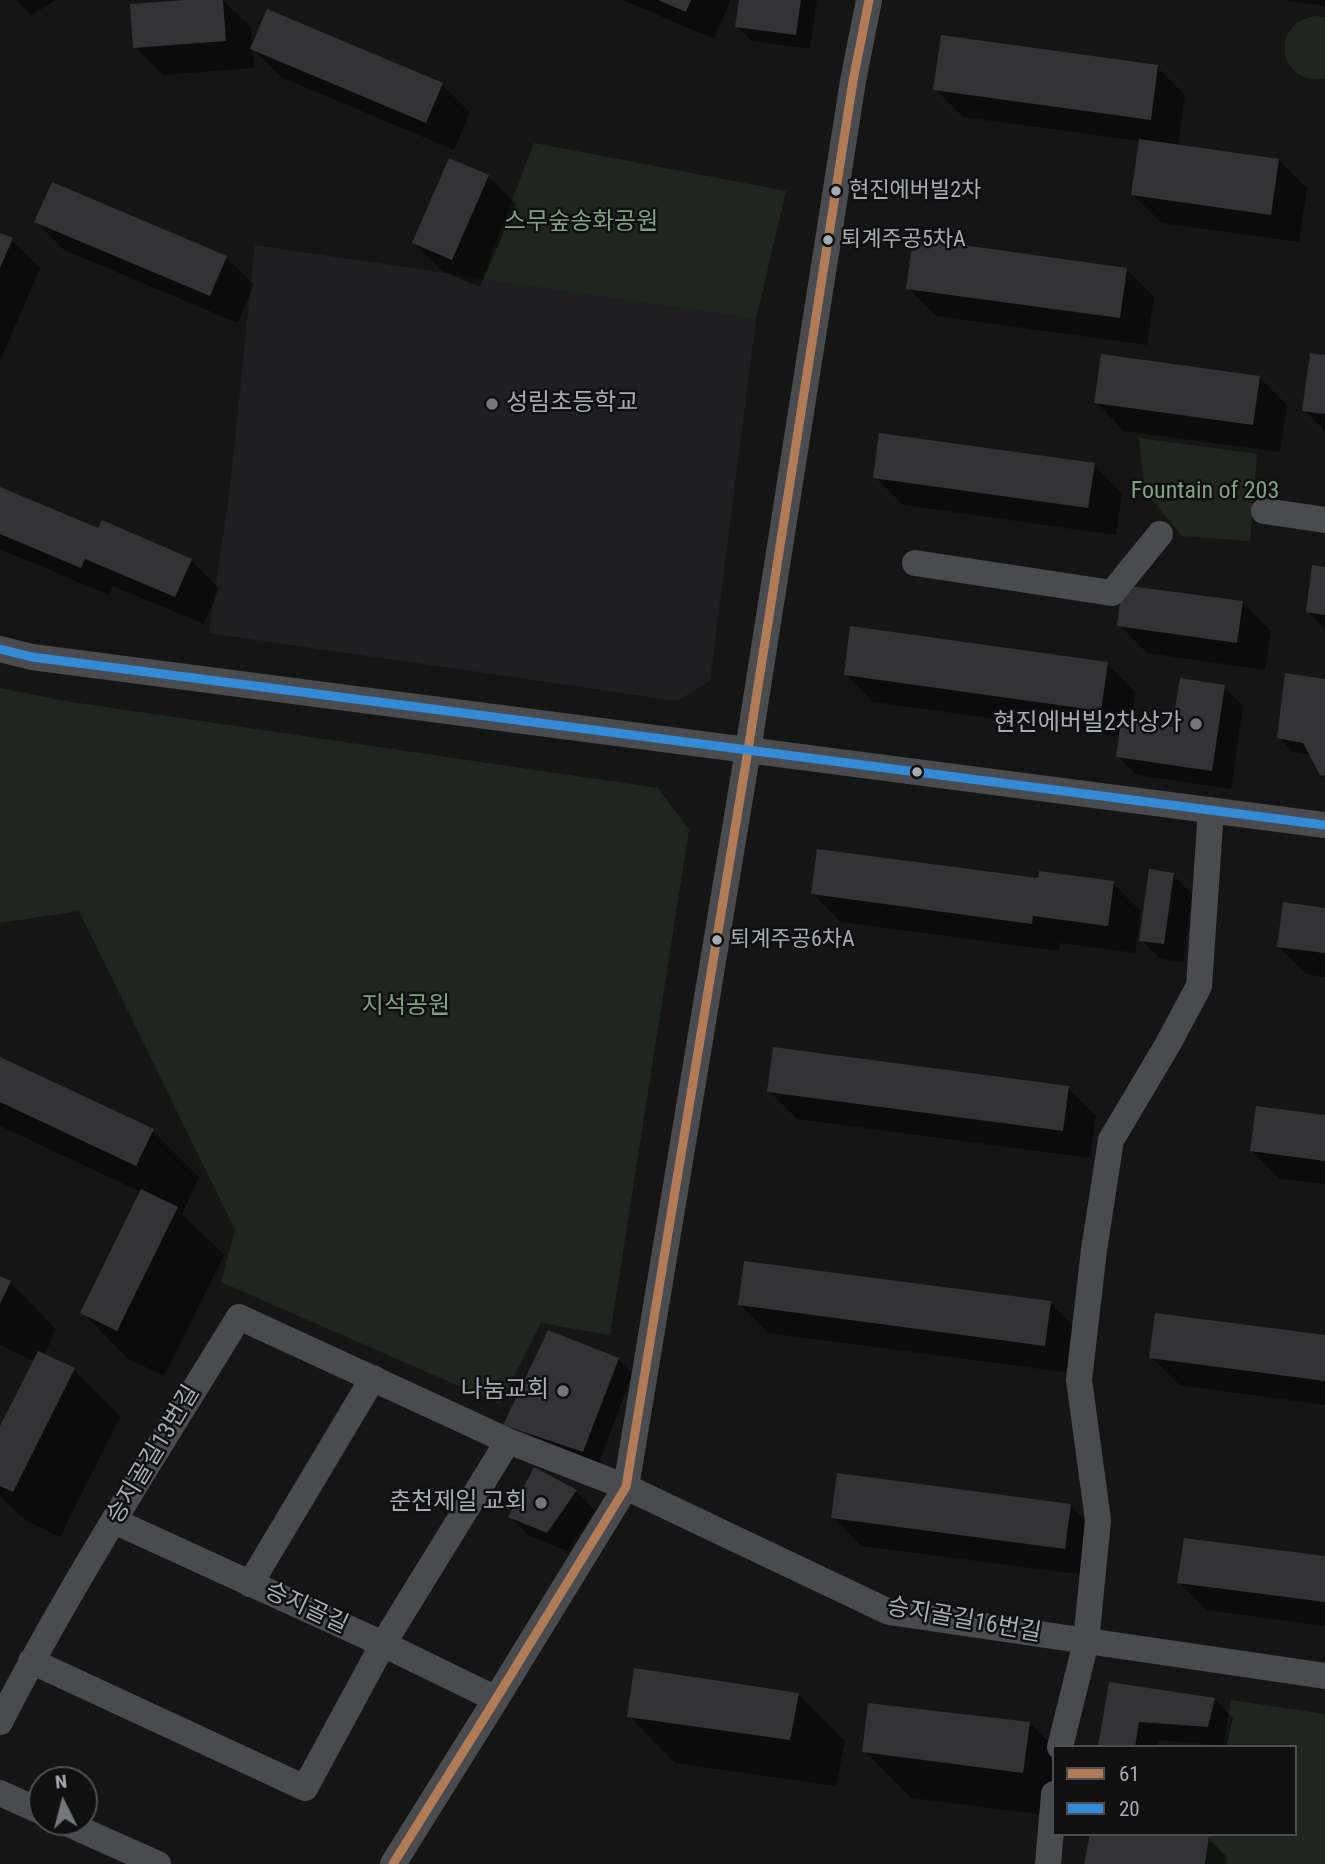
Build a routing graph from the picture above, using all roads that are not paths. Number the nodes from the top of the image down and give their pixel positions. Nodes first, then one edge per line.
1 (869, 0) edge
2 (1264, 511) dead end
3 (1325, 520) edge
4 (1160, 534) dead end
5 (915, 563) dead end
6 (0, 649) edge
7 (748, 750) junction
8 (1211, 810) junction
9 (1325, 825) edge
10 (373, 1378) junction
11 (508, 1441) junction
12 (626, 1487) junction
13 (114, 1521) junction
14 (250, 1584) junction
15 (1086, 1642) junction
16 (383, 1644) junction
17 (31, 1661) junction
18 (1325, 1676) edge
19 (496, 1699) junction
20 (0, 1722) edge
21 (1060, 1745) edge
22 (0, 1793) edge
23 (28, 1806) edge
24 (1052, 1817) edge
25 (95, 1836) edge
26 (158, 1864) edge
27 (393, 1864) edge
28 (1048, 1864) edge

1 - 7 street
2 - 3 street
4 - 5 street
6 - 7 street
7 - 8 street
7 - 12 street
8 - 9 street
8 - 15 street
10 - 11 street, 승지골길13번길
10 - 13 street, 승지골길13번길
10 - 14 street
11 - 12 street, 승지골길13번길
11 - 16 street
12 - 15 street, 승지골길16번길
12 - 19 street
13 - 14 street, 승지골길
13 - 17 street, 승지골길13번길
14 - 16 street, 승지골길
15 - 18 street, 승지골길16번길
15 - 21 street
16 - 17 street
16 - 19 street, 승지골길
17 - 20 street, 승지골길13번길
19 - 27 street
22 - 23 street
24 - 28 street
25 - 26 street

